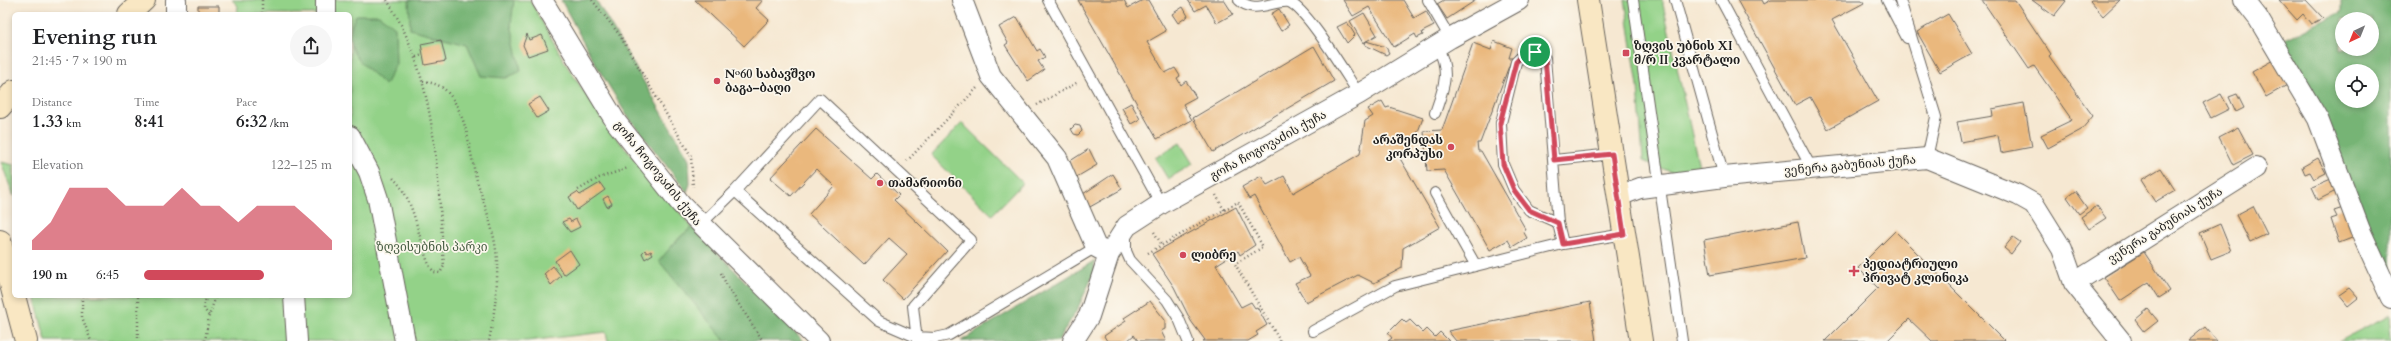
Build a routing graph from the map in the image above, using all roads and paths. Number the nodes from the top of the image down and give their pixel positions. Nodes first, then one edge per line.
1 (144, 0) edge
2 (176, 0) edge
3 (262, 0) edge
4 (326, 0) edge
5 (387, 0) edge
6 (542, 0) edge
7 (592, 0) edge
8 (962, 0) edge
9 (1048, 0) edge
10 (1239, 0) edge
11 (1428, 0) edge
12 (1519, 0) edge
13 (1588, 0) edge
14 (1633, 0) edge
15 (1675, 0) edge
16 (1721, 0) edge
17 (1887, 0) edge
18 (1900, 0) edge
19 (2244, 0) edge
20 (1289, 1) edge
21 (131, 12) edge
22 (176, 12) edge
23 (262, 12) edge
24 (326, 12) edge
25 (1444, 42) junction
26 (423, 55) dead end
27 (415, 57) junction
28 (1918, 59) junction
29 (1090, 74) junction
30 (423, 81) junction
31 (973, 92) dead end
32 (12, 93) edge
33 (1359, 94) junction
34 (1046, 99) dead end
35 (0, 107) edge
36 (1435, 113) dead end
37 (352, 140) edge
38 (912, 154) dead end
39 (1612, 154) junction
40 (1928, 158) junction
41 (1554, 160) junction
42 (631, 166) dead end
43 (2256, 168) dead end
44 (1812, 169) junction
45 (369, 172) junction
46 (1724, 177) junction
47 (1658, 185) junction
48 (578, 190) dead end
49 (691, 191) dead end
50 (735, 191) junction
51 (1435, 193) dead end
52 (1619, 196) junction
53 (1161, 204) junction
54 (1558, 223) junction
55 (700, 225) junction
56 (1127, 226) junction
57 (1624, 234) junction
58 (0, 241) edge
59 (1563, 244) junction
60 (1102, 250) junction
61 (1148, 253) dead end
62 (718, 265) dead end
63 (1476, 266) junction
64 (2074, 283) junction
65 (12, 288) edge
66 (15, 298) edge
67 (82, 298) edge
68 (138, 298) dead end
69 (206, 298) edge
70 (215, 298) edge
71 (294, 298) edge
72 (2391, 298) edge
73 (209, 316) junction
74 (1312, 331) dead end
75 (917, 339) edge
76 (26, 341) edge
77 (91, 341) edge
78 (138, 341) edge
79 (206, 341) edge
80 (297, 341) edge
81 (405, 341) edge
82 (489, 341) edge
83 (763, 341) edge
84 (819, 341) edge
85 (1073, 341) edge
86 (1188, 341) edge
87 (1280, 341) edge
88 (1641, 341) edge
89 (1682, 341) edge
90 (2121, 341) edge

1 - 21 main road
2 - 22 street
3 - 23 path
4 - 24 street
5 - 27 path
6 - 55 street, გოჩა ჩოგოვაძის ქუჩა
7 - 49 path
8 - 60 street
9 - 29 lane
10 - 20 lane
11 - 25 lane
12 - 25 street, გოჩა ჩოგოვაძის ქუჩა
13 - 39 main road
14 - 47 lane
15 - 46 lane
16 - 44 lane
17 - 28 lane
18 - 28 lane
19 - 72 street
20 - 33 lane
25 - 33 street, გოჩა ჩოგოვაძის ქუჩა
25 - 36 lane
26 - 27 path
27 - 30 path
28 - 40 lane
29 - 34 path
29 - 53 lane
30 - 45 path
30 - 82 path
31 - 38 path
32 - 35 main road
33 - 53 street, გოჩა ჩოგოვაძის ქუჩა
37 - 45 street
39 - 41 lane
39 - 52 main road
40 - 44 street, ვენერა გაბუნიას ქუჩა
40 - 64 street, ვენერა გაბუნიას ქუჩა
41 - 54 lane
41 - 54 lane
42 - 48 path
43 - 64 street, ვენერა გაბუნიას ქუჩა
44 - 46 street, ვენერა გაბუნიას ქუჩა
45 - 81 street
46 - 47 street, ვენერა გაბუნიას ქუჩა
47 - 52 street, ვენერა გაბუნიას ქუჩა
47 - 89 lane
50 - 55 lane
50 - 75 lane
50 - 75 lane
51 - 63 lane
52 - 57 main road
53 - 56 street, გოჩა ჩოგოვაძის ქუჩა
54 - 59 lane
55 - 84 street, გოჩა ჩოგოვაძის ქუჩა
56 - 60 street, გოჩა ჩოგოვაძის ქუჩა
56 - 86 lane
57 - 59 lane
57 - 88 main road
58 - 65 main road
59 - 63 lane
60 - 75 lane
60 - 85 street, გოჩა ჩოგოვაძის ქუჩა
61 - 87 path
62 - 83 path
63 - 74 lane
64 - 90 street, ვენერა გაბუნიას ქუჩა
66 - 76 main road
67 - 77 path
68 - 78 path
69 - 73 path
70 - 73 path
71 - 80 street
73 - 79 path

